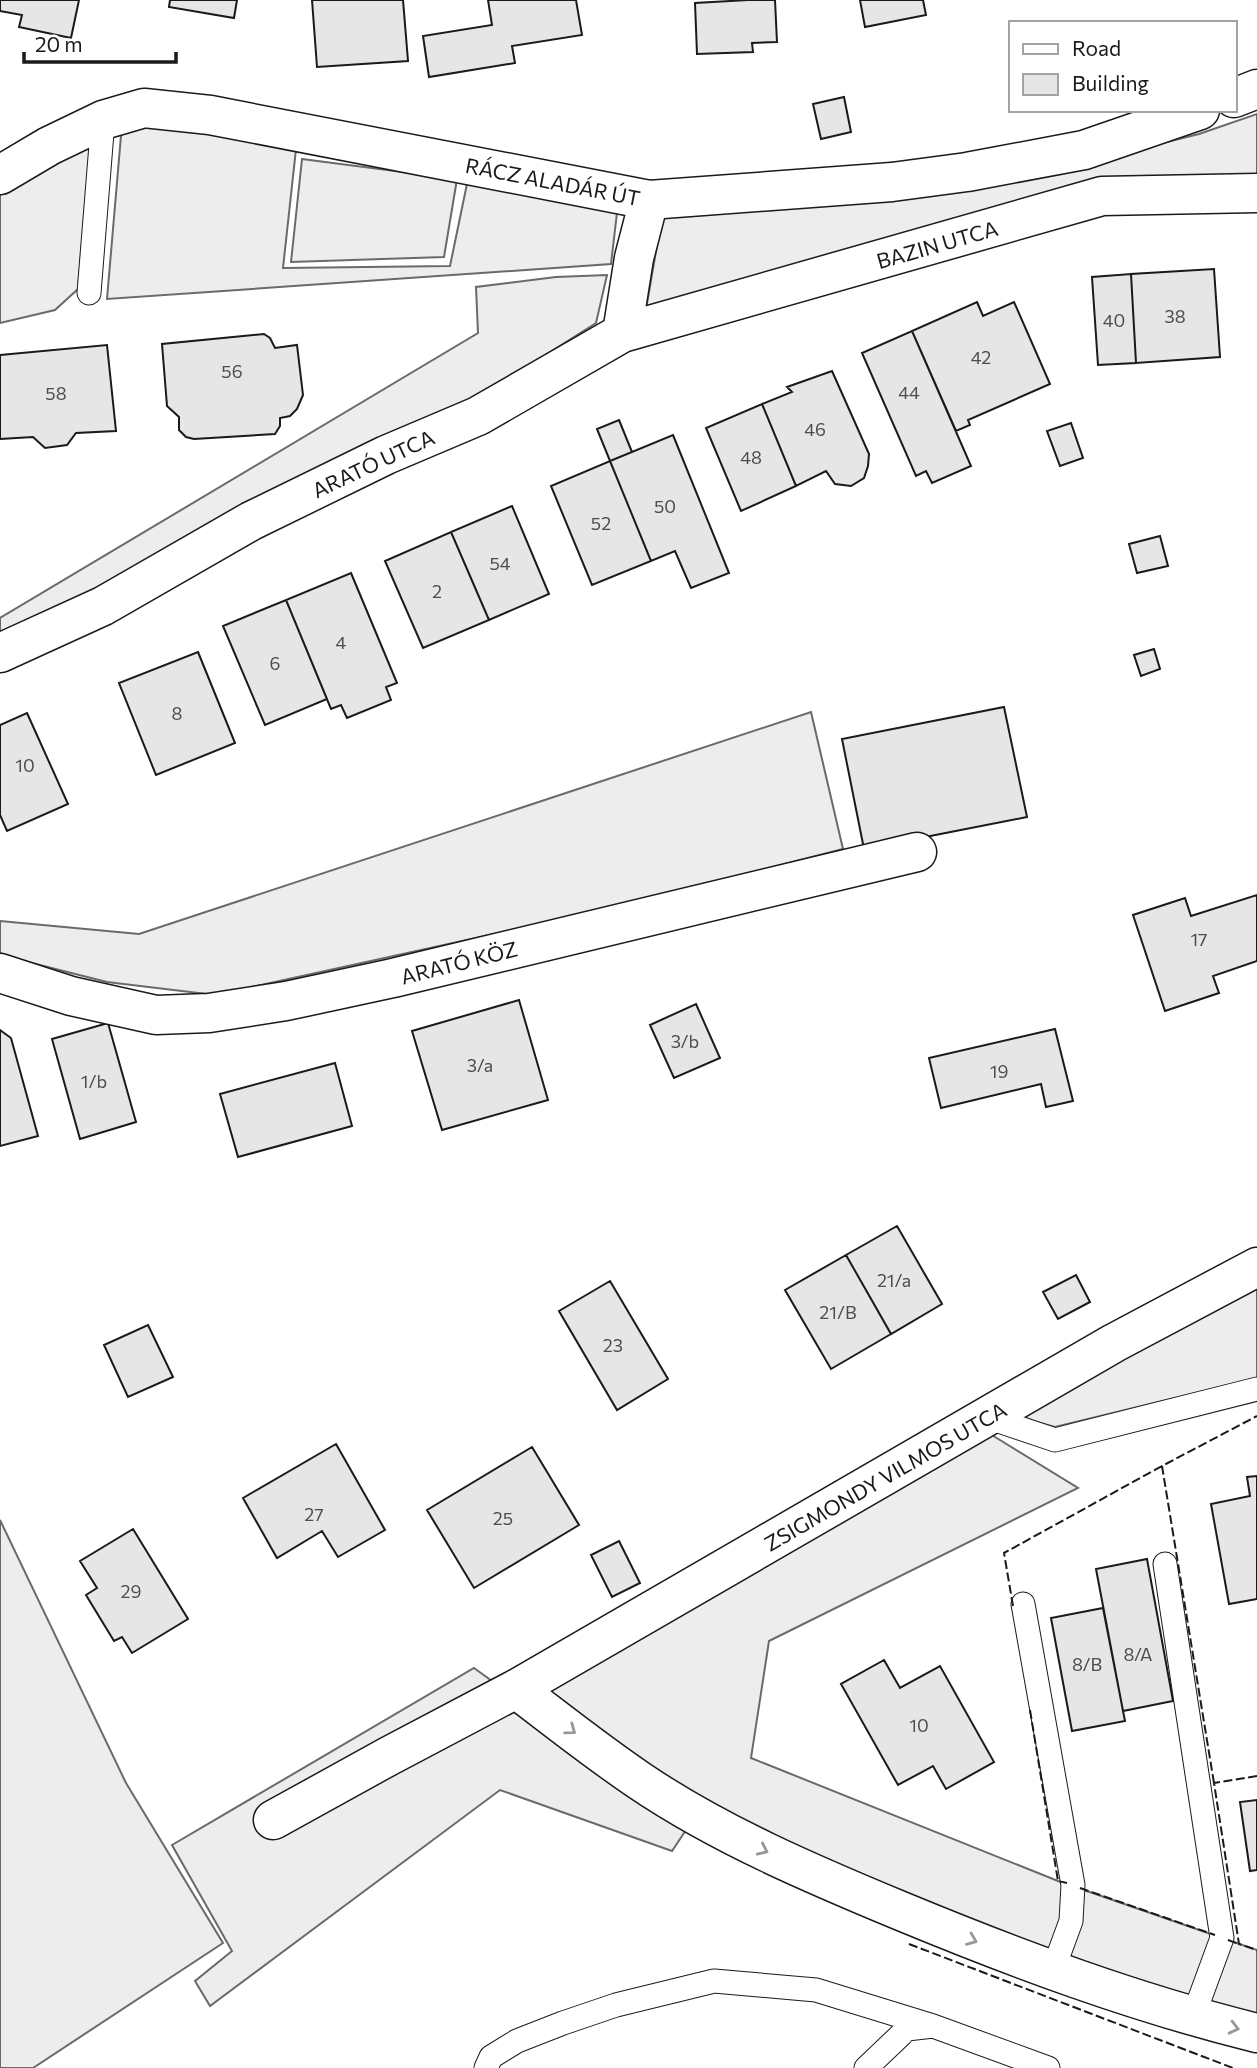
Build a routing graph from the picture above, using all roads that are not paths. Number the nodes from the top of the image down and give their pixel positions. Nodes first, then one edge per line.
1 (1257, 89) edge
2 (1236, 97) edge
3 (1194, 112) edge
4 (103, 120) junction
5 (0, 175) edge
6 (1257, 193) edge
7 (649, 200) junction
8 (89, 293) dead end
9 (622, 334) junction
10 (0, 653) edge
11 (917, 852) dead end
12 (0, 973) edge
13 (1257, 1267) edge
14 (1257, 1389) edge
15 (987, 1417) junction
16 (1165, 1564) dead end
17 (1023, 1604) dead end
18 (516, 1689) junction
19 (273, 1820) dead end
20 (1053, 1970) junction
21 (1193, 2017) junction
22 (933, 2026) junction
23 (1257, 2034) edge
24 (486, 2068) edge
25 (866, 2068) edge
26 (1048, 2068) edge

1 - 2 street
3 - 7 street, RÁCZ ALADÁR ÚT
4 - 5 street, RÁCZ ALADÁR ÚT
4 - 7 street, RÁCZ ALADÁR ÚT
4 - 8 lane
6 - 9 street, BAZIN UTCA
7 - 9 street
9 - 10 street, ARATÓ UTCA
11 - 12 street, ARATÓ KÖZ
13 - 15 street, ZSIGMONDY VILMOS UTCA
14 - 15 lane
15 - 18 street, ZSIGMONDY VILMOS UTCA
16 - 21 lane
17 - 20 lane
18 - 19 street, ZSIGMONDY VILMOS UTCA
18 -> 20 street
20 - 21 street
21 -> 23 street
22 - 24 lane
22 - 25 lane
22 - 26 lane

